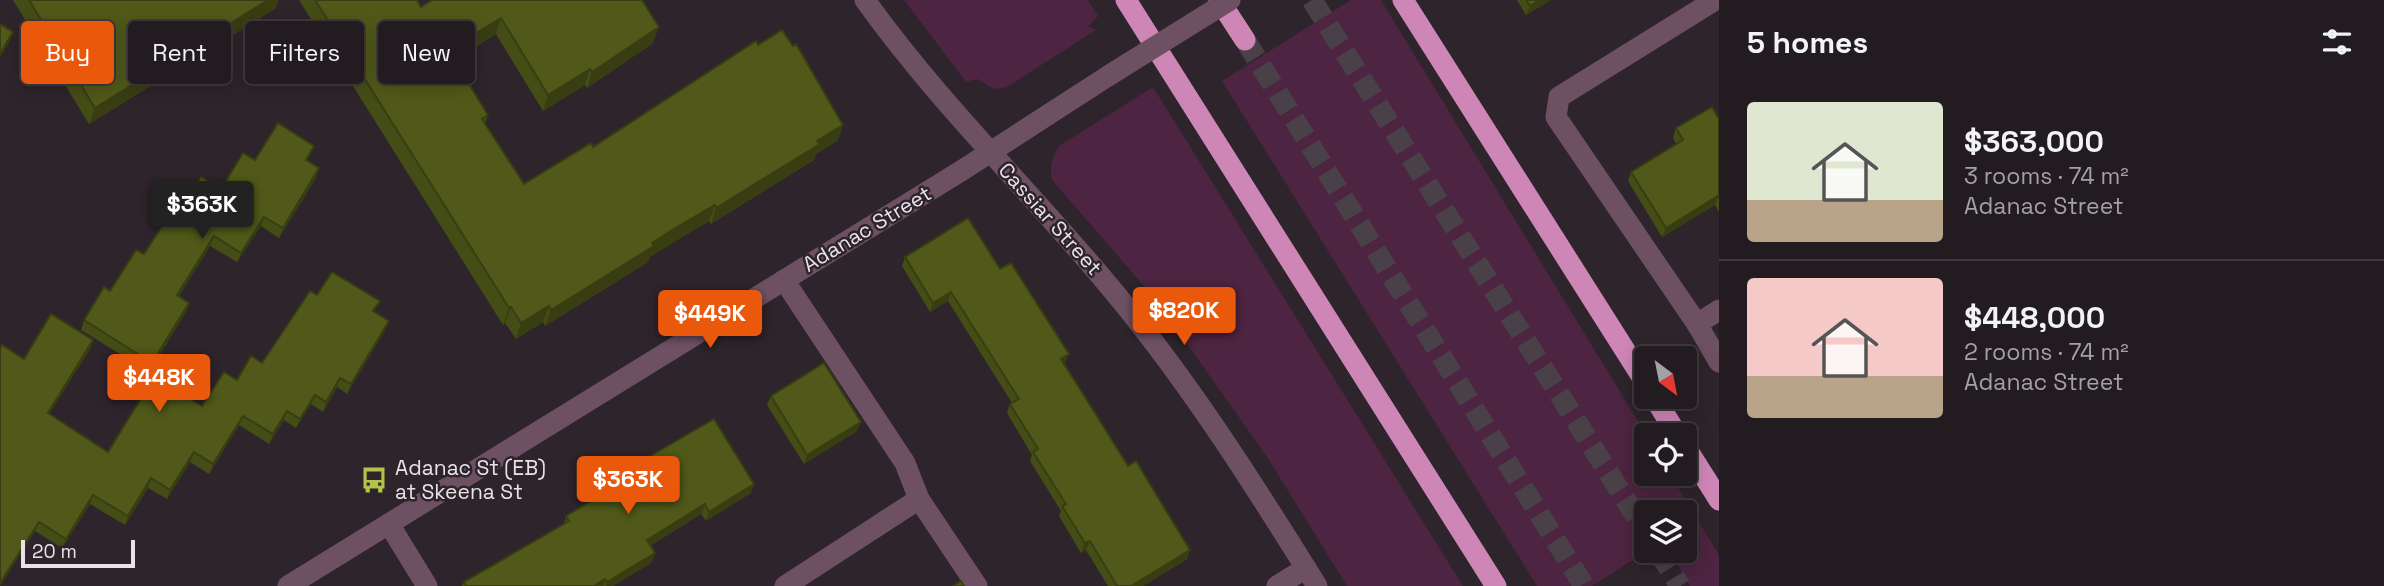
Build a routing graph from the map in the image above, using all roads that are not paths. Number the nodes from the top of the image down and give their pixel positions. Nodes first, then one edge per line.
1 (865, 0) edge
2 (1126, 0) edge
3 (1219, 0) edge
4 (1230, 0) edge
5 (1404, 0) edge
6 (1714, 0) edge
7 (1245, 40) tunnel mouth
8 (990, 153) junction
9 (784, 280) junction
10 (1719, 310) edge
11 (1697, 324) junction
12 (1719, 362) edge
13 (1634, 365) edge
14 (1697, 465) edge
15 (919, 499) junction
16 (1719, 500) edge
17 (389, 524) junction
18 (1306, 568) junction
19 (288, 586) edge
20 (427, 586) edge
21 (785, 586) edge
22 (977, 586) edge
23 (1277, 586) edge
24 (1317, 586) edge
25 (1496, 586) edge

1 - 8 street, Cassiar Street
2 - 25 highway
3 - 7 highway
4 - 8 street, Adanac Street, bridge
5 - 13 highway
6 - 11 street
8 - 9 street, Adanac Street
8 - 18 street, Cassiar Street
9 - 15 street
9 - 17 street, Adanac Street
10 - 11 street
11 - 12 street
14 - 16 highway
15 - 21 street
15 - 22 street
17 - 19 street, Adanac Street
17 - 20 street
18 - 23 street
18 - 24 street, Cassiar Street

